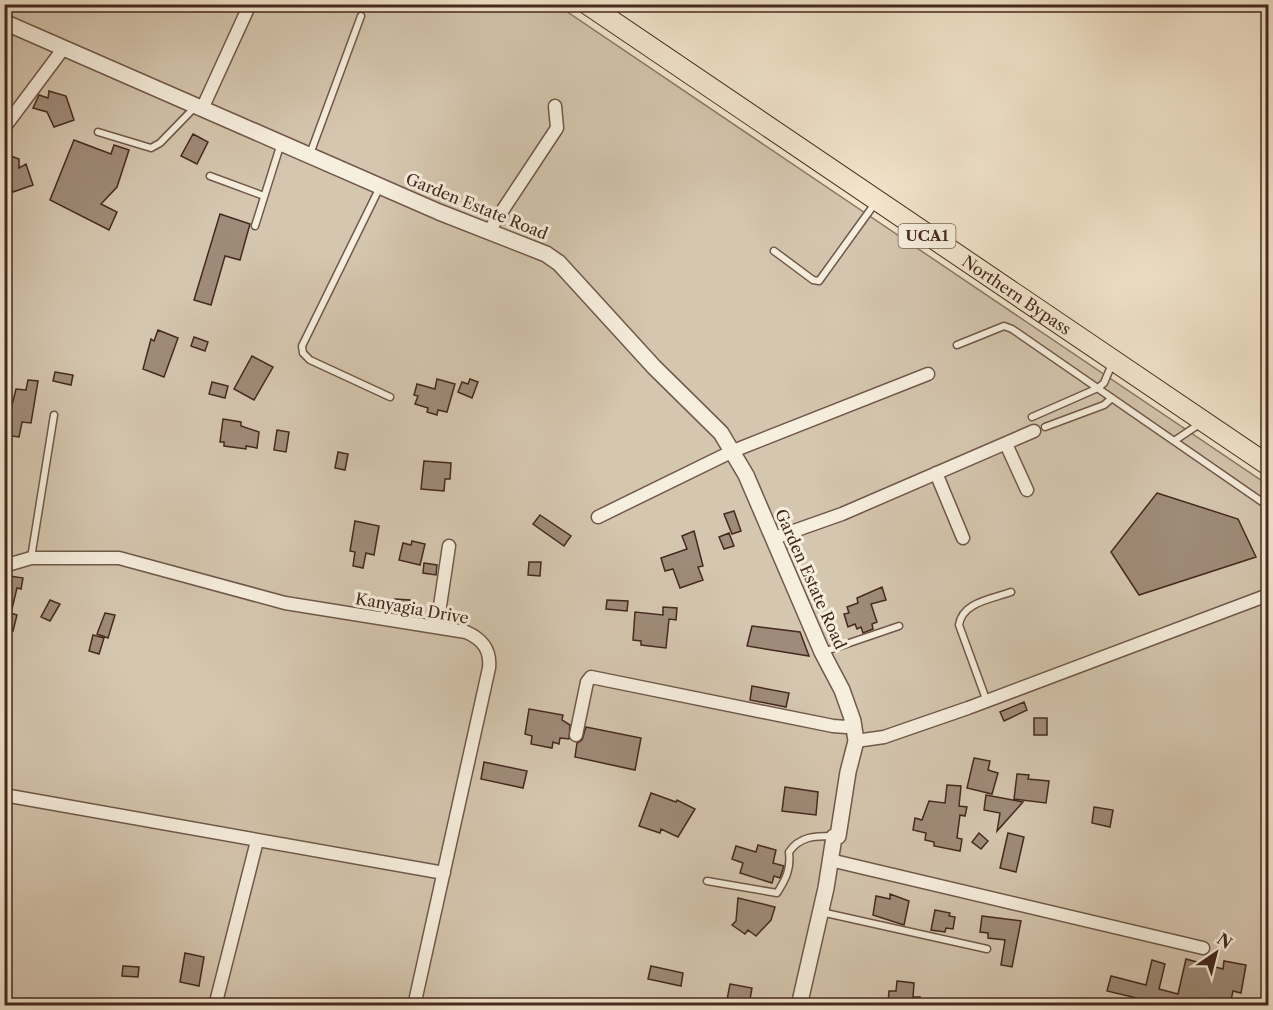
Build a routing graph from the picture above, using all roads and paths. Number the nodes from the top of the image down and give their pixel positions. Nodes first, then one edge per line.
1 (250, 4) edge
2 (587, 4) edge
3 (362, 16) dead end
4 (4, 22) edge
5 (63, 49) junction
6 (555, 106) dead end
7 (199, 108) junction
8 (4, 128) edge
9 (98, 132) dead end
10 (281, 142) junction
11 (310, 155) junction
12 (210, 176) dead end
13 (380, 186) junction
14 (264, 196) junction
15 (876, 201) junction
16 (255, 226) dead end
17 (489, 231) junction
18 (774, 251) dead end
19 (957, 345) dead end
20 (1113, 361) junction
21 (928, 374) dead end
22 (1098, 388) junction
23 (390, 397) dead end
24 (1112, 398) junction
25 (54, 415) dead end
26 (1032, 417) dead end
27 (1203, 421) junction
28 (1039, 429) joint
29 (1174, 441) junction
30 (1006, 444) junction
31 (733, 451) junction
32 (1269, 465) edge
33 (936, 473) junction
34 (1027, 490) dead end
35 (1269, 506) edge
36 (598, 517) dead end
37 (774, 538) junction
38 (963, 538) dead end
39 (449, 546) dead end
40 (31, 558) junction
41 (4, 566) edge
42 (1011, 592) dead end
43 (1269, 594) edge
44 (437, 626) junction
45 (899, 626) dead end
46 (822, 652) junction
47 (986, 699) junction
48 (853, 721) junction
49 (576, 735) dead end
50 (856, 741) junction
51 (4, 795) edge
52 (838, 836) junction
53 (257, 841) junction
54 (830, 860) junction
55 (444, 873) junction
56 (707, 881) dead end
57 (820, 911) junction
58 (1203, 948) dead end
59 (987, 949) dead end
60 (215, 1005) edge
61 (414, 1005) edge
62 (799, 1005) edge

1 - 7 street
2 - 15 main road, Northern Bypass / UCA1
3 - 11 lane
4 - 5 street, Garden Estate Road
5 - 7 street, Garden Estate Road
5 - 8 street
6 - 17 street
7 - 9 lane
7 - 10 street, Garden Estate Road
10 - 11 street, Garden Estate Road
10 - 14 lane
11 - 13 street, Garden Estate Road
12 - 14 lane
13 - 17 street, Garden Estate Road
13 - 23 lane
14 - 16 lane
15 - 18 lane
15 - 20 main road, Northern Bypass / UCA1
17 - 31 street, Garden Estate Road
19 - 22 lane
20 - 22 lane
20 - 27 main road, Northern Bypass / UCA1
21 - 31 street
22 - 24 lane
22 - 26 lane
24 - 28 lane
24 - 29 lane
25 - 40 lane
27 - 29 lane
27 - 32 main road, Northern Bypass / UCA1
28 - 30 street
29 - 35 lane
30 - 33 street
30 - 34 street
31 - 36 street
31 - 37 street, Garden Estate Road
33 - 37 street
33 - 38 street
37 - 46 street, Garden Estate Road
39 - 44 street
40 - 41 street, Kanyagia Drive
40 - 44 street, Kanyagia Drive
42 - 47 lane
43 - 47 street
44 - 55 street, Kanyagia Drive
45 - 46 lane
46 - 48 street, Garden Estate Road
47 - 50 street
48 - 49 street
48 - 50 street, Garden Estate Road
50 - 52 street, Garden Estate Road
51 - 53 street
52 - 54 street, Garden Estate Road
52 - 56 lane
53 - 55 street
53 - 60 street
54 - 57 street, Garden Estate Road
54 - 58 street
55 - 61 street, Kanyagia Drive
57 - 59 lane
57 - 62 street, Garden Estate Road

